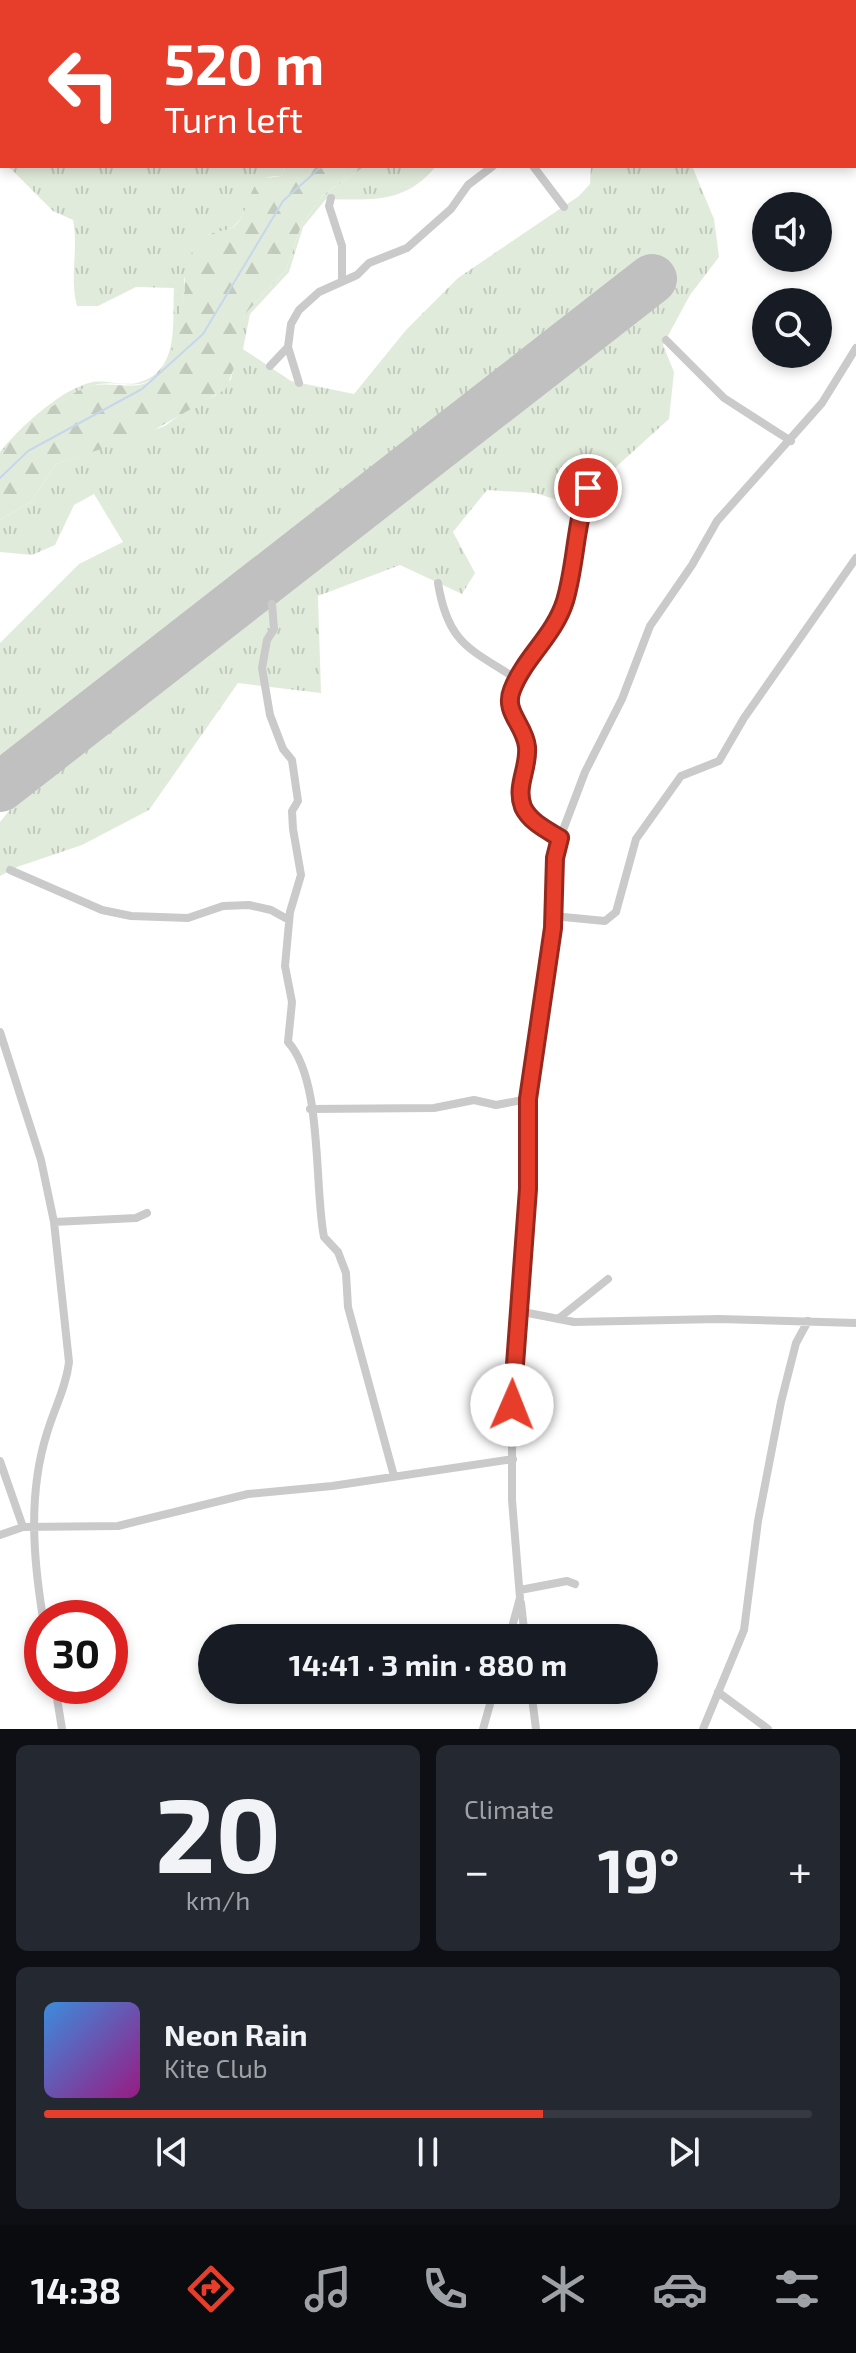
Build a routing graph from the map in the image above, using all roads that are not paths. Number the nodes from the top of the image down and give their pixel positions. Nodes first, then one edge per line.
1 (490, 168) edge
2 (535, 168) edge
3 (331, 198) dead end
4 (564, 207) dead end
5 (342, 279) junction
6 (666, 340) dead end
7 (288, 347) junction
8 (856, 348) edge
9 (270, 366) dead end
10 (299, 383) dead end
11 (791, 441) junction
12 (588, 488) dead end
13 (856, 558) edge
14 (438, 583) dead end
15 (272, 604) dead end
16 (518, 680) junction
17 (560, 838) junction
18 (10, 870) dead end
19 (553, 916) junction
20 (289, 920) junction
21 (0, 1032) edge
22 (528, 1099) junction
23 (310, 1109) junction
24 (147, 1213) dead end
25 (54, 1222) junction
26 (608, 1279) dead end
27 (518, 1311) junction
28 (558, 1319) junction
29 (808, 1321) junction
30 (856, 1323) edge
31 (513, 1459) junction
32 (0, 1461) edge
33 (394, 1476) junction
34 (23, 1527) junction
35 (33, 1527) junction
36 (0, 1535) edge
37 (575, 1584) dead end
38 (520, 1594) junction
39 (40, 1600) edge
40 (512, 1624) edge
41 (523, 1624) edge
42 (718, 1692) junction
43 (58, 1704) edge
44 (490, 1704) edge
45 (533, 1704) edge
46 (62, 1729) edge
47 (483, 1729) edge
48 (536, 1729) edge
49 (703, 1729) edge
50 (768, 1729) edge

1 - 5 street
2 - 4 street
3 - 5 street
5 - 7 street
6 - 11 street
7 - 9 street
7 - 10 street
8 - 11 street
11 - 17 street
12 - 16 street
13 - 19 street
14 - 16 street
15 - 20 street
16 - 17 street
17 - 19 street
18 - 20 street
19 - 22 street
20 - 23 street
21 - 25 street
22 - 23 street
22 - 27 street
23 - 33 street
24 - 25 street
25 - 35 street
26 - 28 street
27 - 28 street
27 - 31 street
28 - 29 street
29 - 30 street
29 - 42 street
31 - 33 street
31 - 38 street
32 - 34 street
33 - 35 street
34 - 35 street
34 - 36 street
35 - 39 street
37 - 38 street
38 - 40 street
38 - 41 street
42 - 49 street
42 - 50 street
43 - 46 street
44 - 47 street
45 - 48 street

